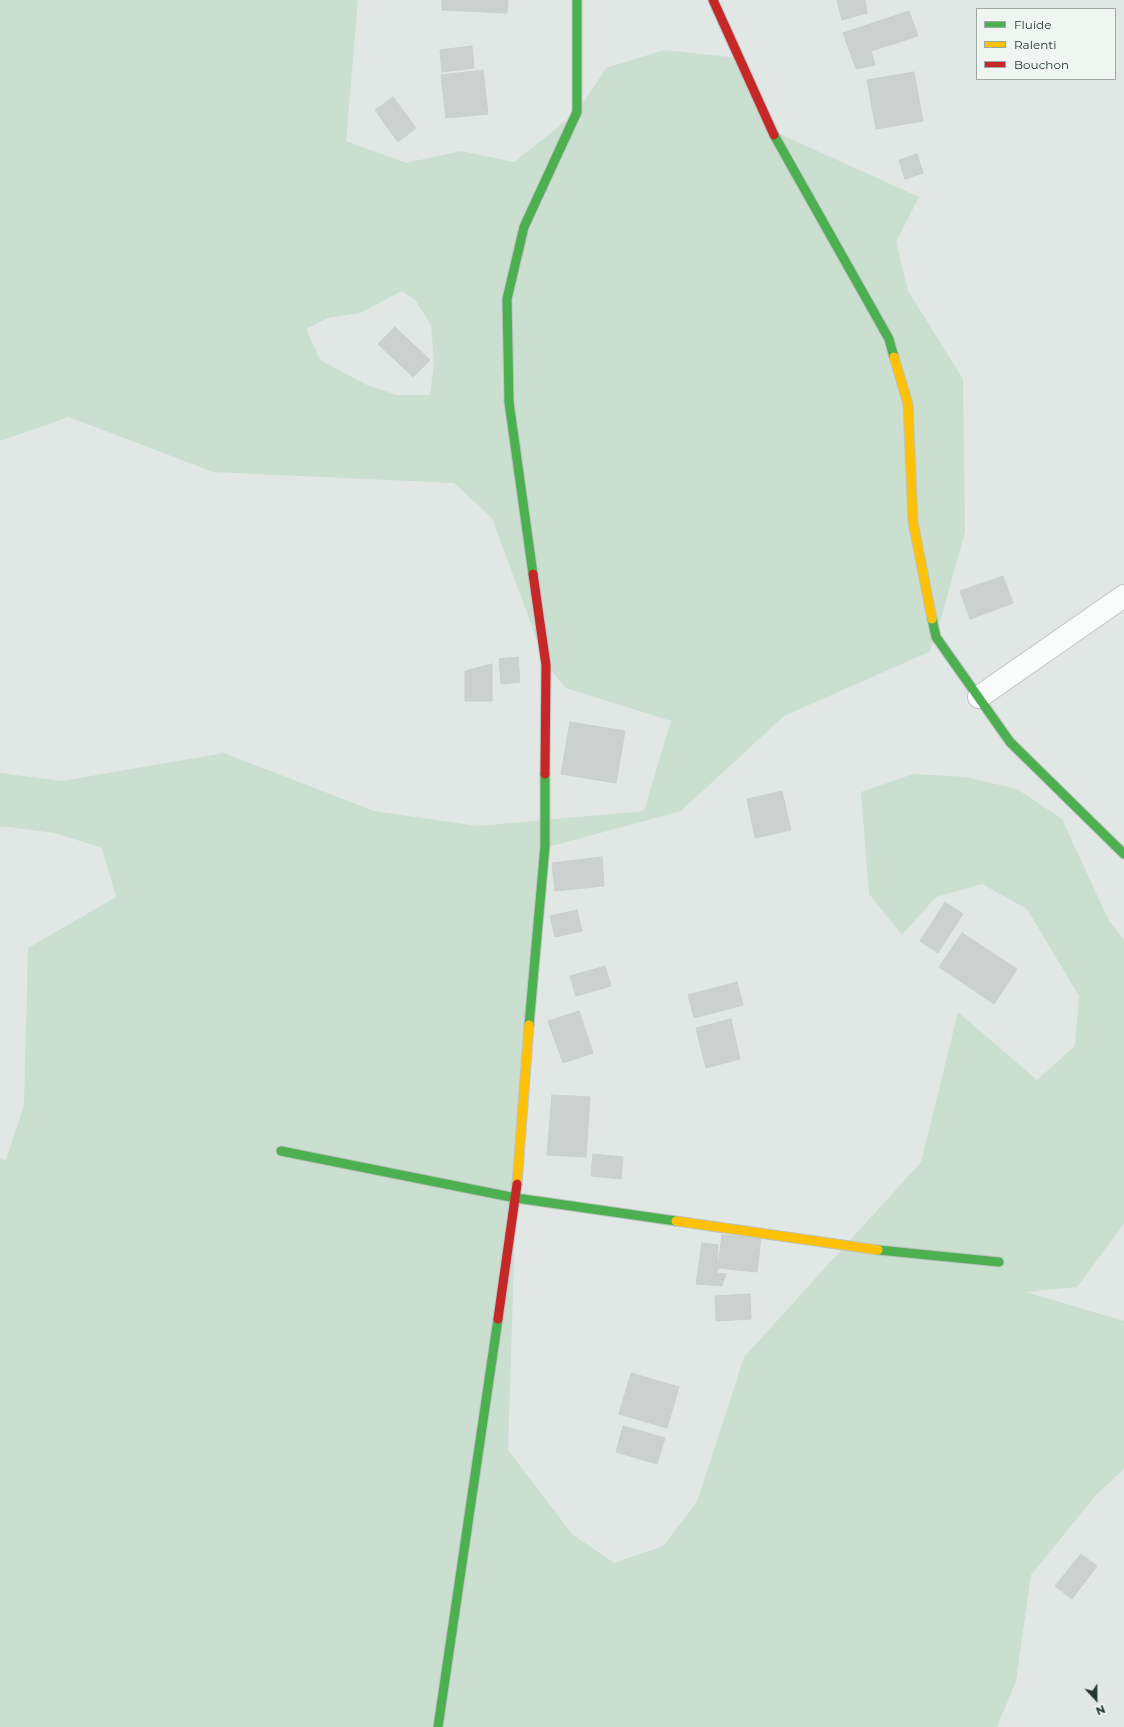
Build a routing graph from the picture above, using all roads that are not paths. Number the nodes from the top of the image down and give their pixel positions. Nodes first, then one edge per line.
1 (577, 0) edge
2 (713, 0) edge
3 (1124, 596) edge
4 (979, 697) junction
5 (1124, 854) edge
6 (281, 1151) dead end
7 (516, 1198) junction
8 (999, 1262) dead end
9 (438, 1727) edge

1 - 7 street
2 - 4 street
3 - 4 street
4 - 5 street
6 - 7 street
7 - 8 street
7 - 9 street

